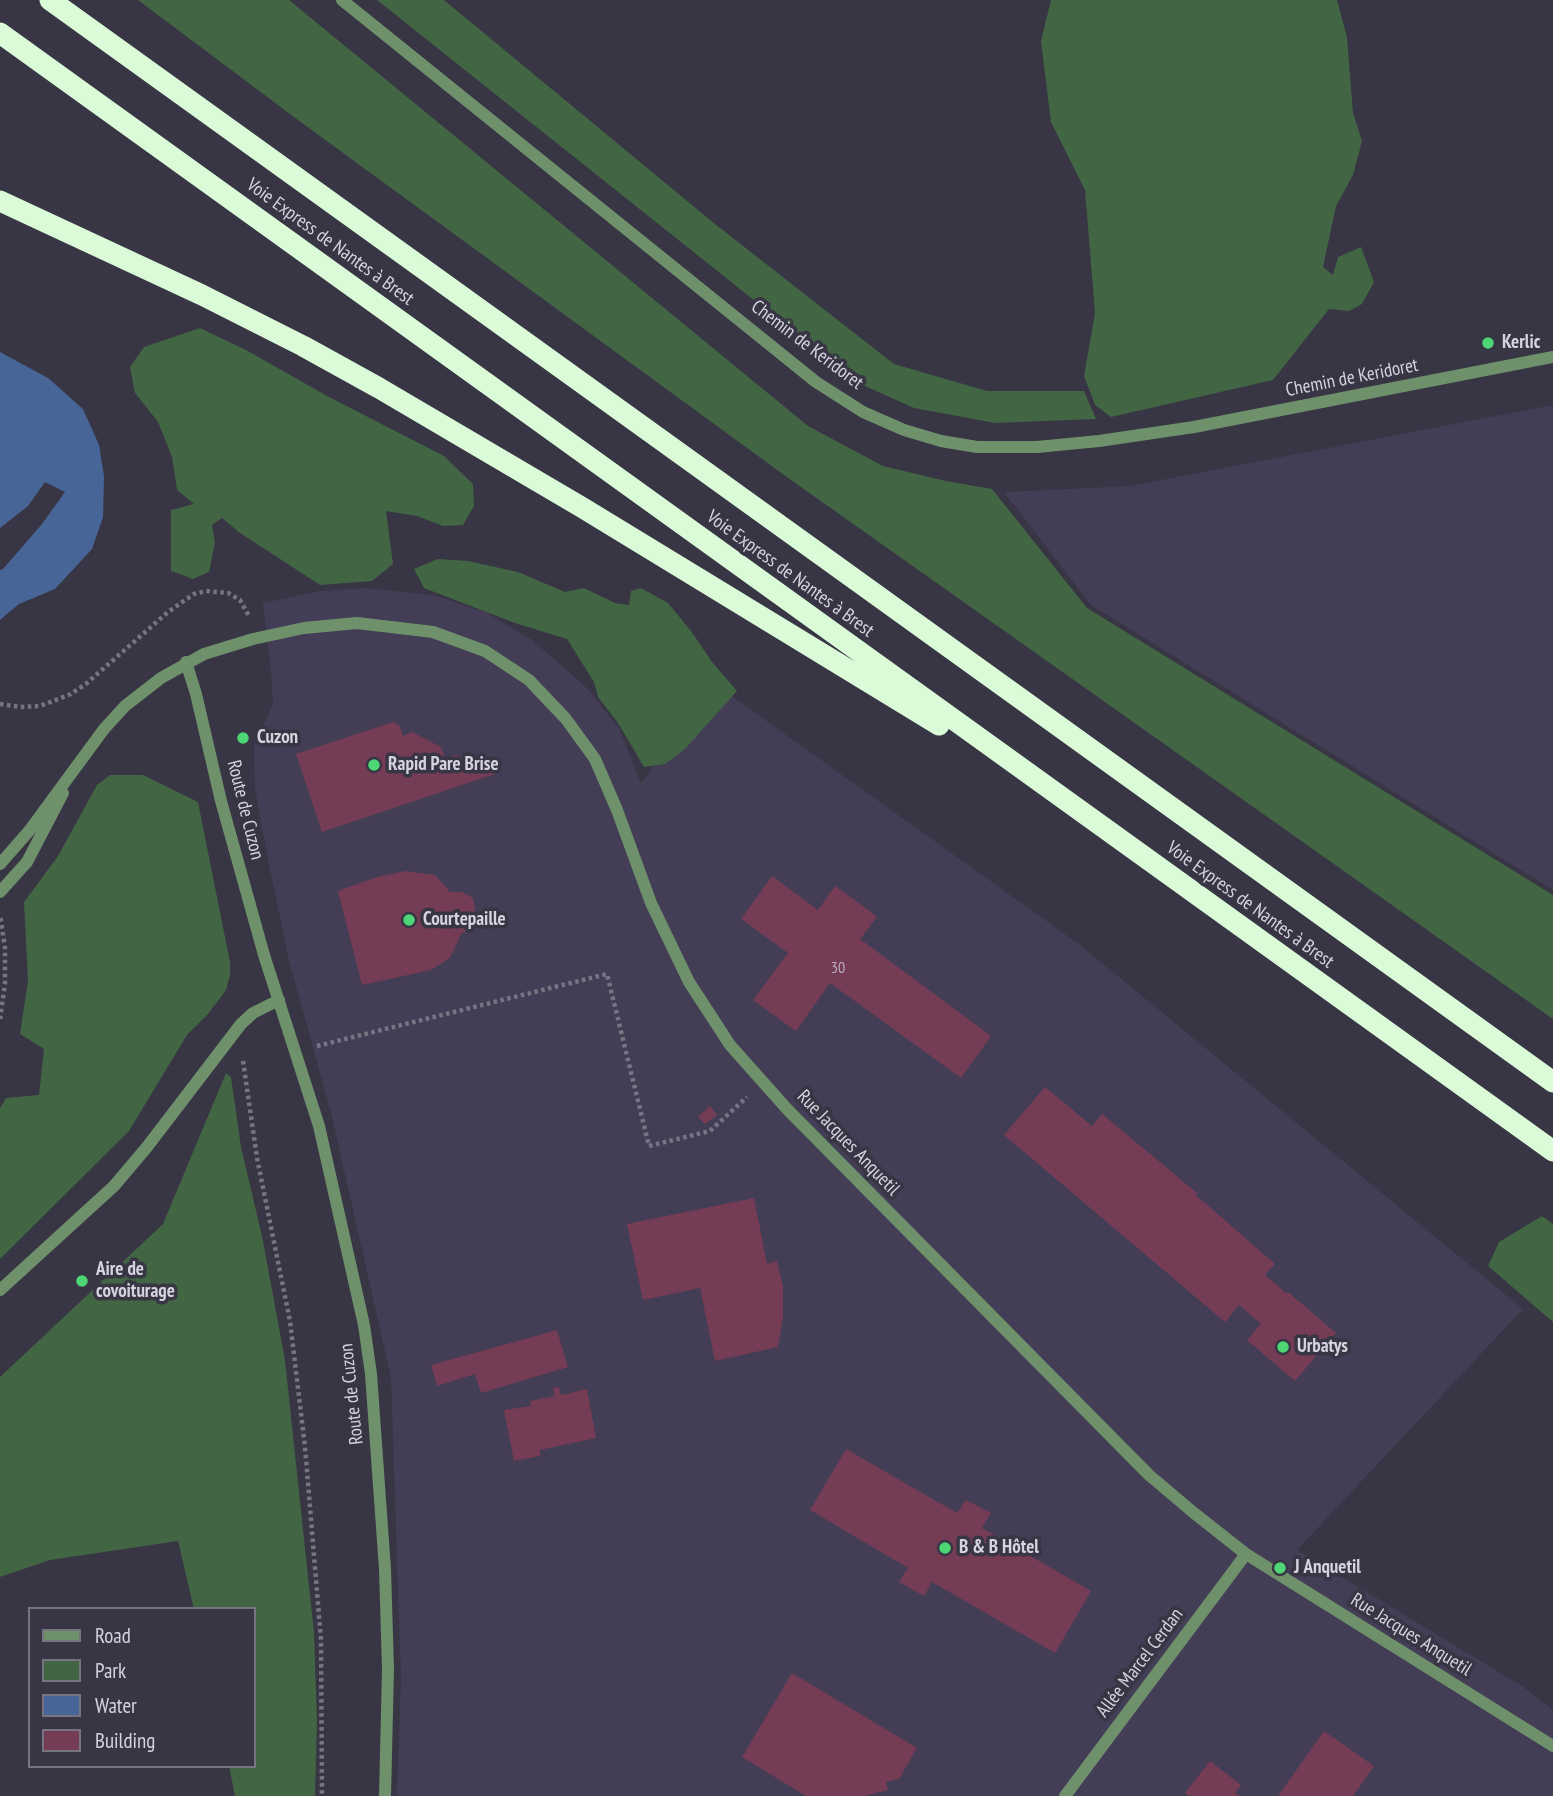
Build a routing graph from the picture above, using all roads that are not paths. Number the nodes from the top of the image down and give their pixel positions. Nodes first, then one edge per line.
1 (50, 0) edge
2 (342, 0) edge
3 (0, 33) edge
4 (0, 201) edge
5 (1553, 357) edge
6 (186, 662) junction
7 (72, 774) junction
8 (1081, 812) junction
9 (3, 862) edge
10 (0, 892) edge
11 (279, 1000) junction
12 (1553, 1082) edge
13 (1553, 1151) edge
14 (0, 1290) edge
15 (1246, 1554) junction
16 (1553, 1746) edge
17 (386, 1796) edge
18 (1065, 1796) edge

1 - 12 highway, Voie Express de Nantes à Brest
2 - 5 street, Chemin de Keridoret
3 - 8 highway, Voie Express de Nantes à Brest
4 - 8 highway
6 - 7 street
6 - 11 street, Route de Cuzon
6 - 15 street, Rue Jacques Anquetil
7 - 9 street
7 - 10 street
8 - 13 highway, Voie Express de Nantes à Brest
11 - 14 street
11 - 17 street, Route de Cuzon
15 - 16 street, Rue Jacques Anquetil
15 - 18 street, Allée Marcel Cerdan

